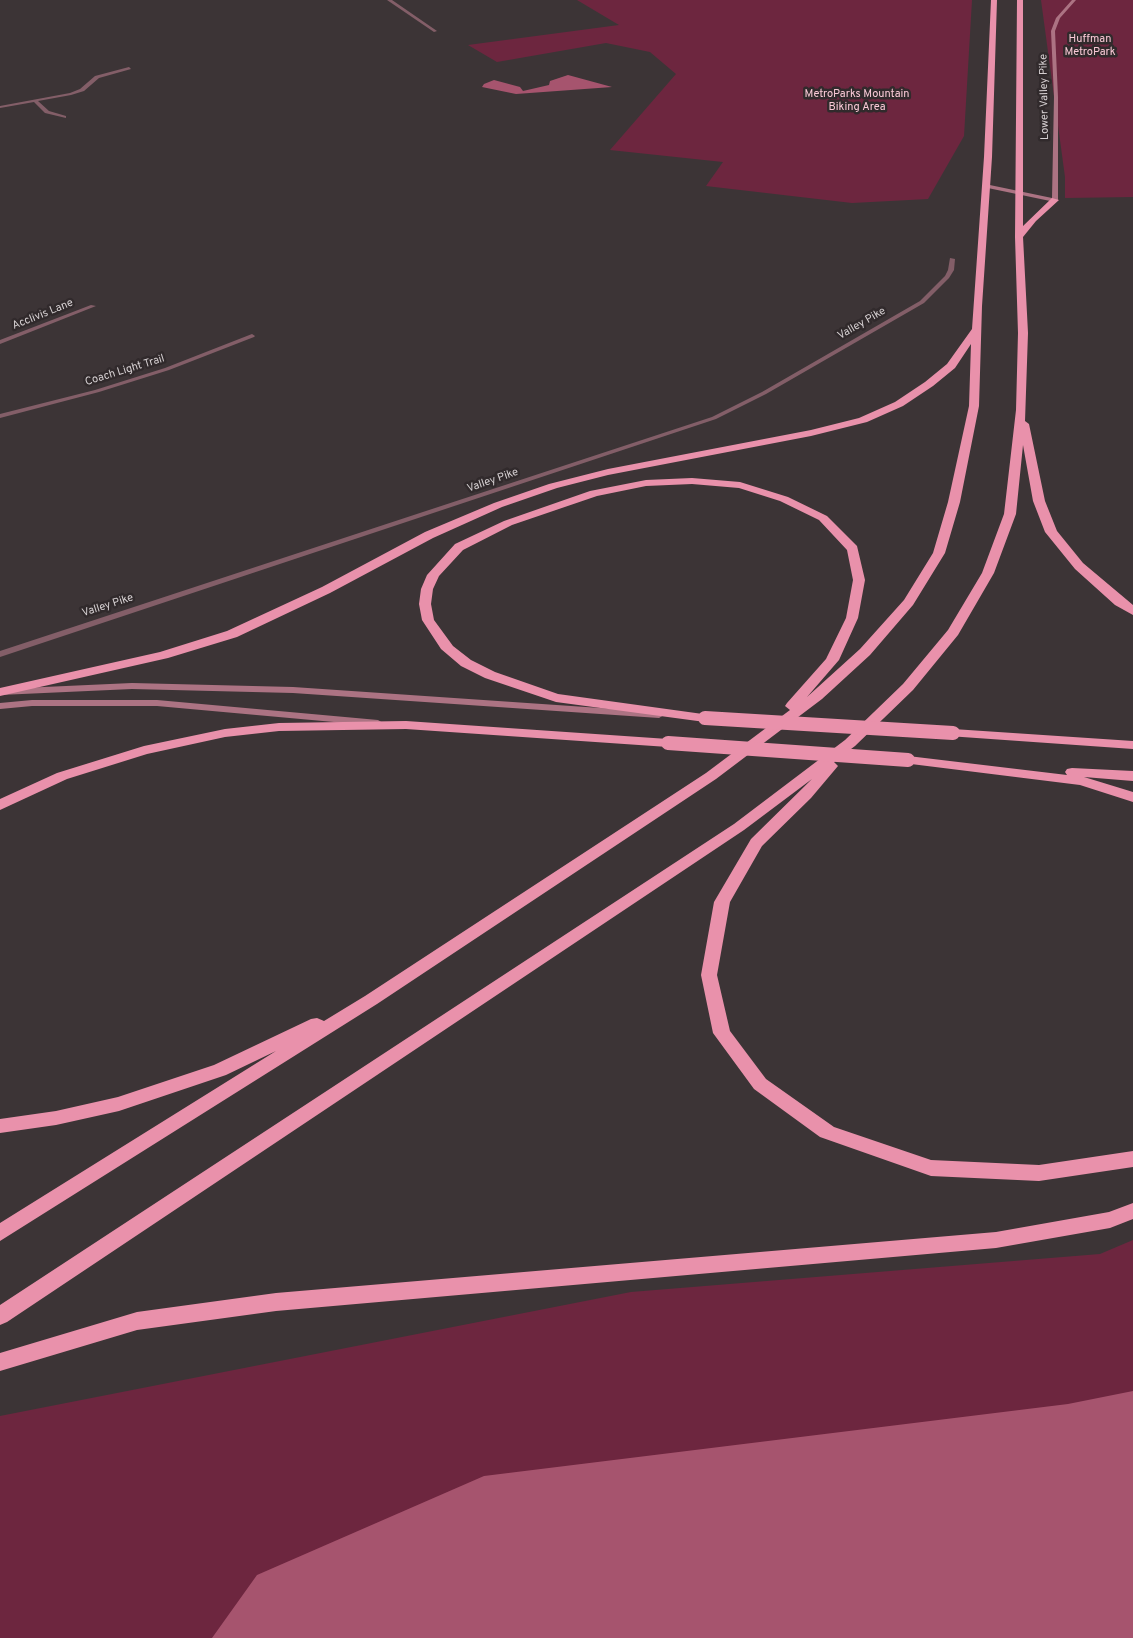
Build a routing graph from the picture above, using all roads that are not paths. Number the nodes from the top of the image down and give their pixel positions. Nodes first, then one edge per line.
1 (389, 0) edge
2 (994, 0) edge
3 (1020, 0) edge
4 (1074, 0) edge
5 (435, 31) dead end
6 (129, 68) dead end
7 (36, 102) junction
8 (0, 107) edge
9 (64, 117) dead end
10 (985, 186) junction
11 (1019, 193) junction
12 (1055, 200) junction
13 (1019, 237) junction
14 (952, 259) dead end
15 (93, 306) dead end
16 (976, 328) junction
17 (252, 336) dead end
18 (0, 342) edge
19 (1021, 410) junction
20 (0, 416) edge
21 (1133, 611) edge
22 (0, 654) edge
23 (0, 692) edge
24 (0, 706) edge
25 (705, 718) junction
26 (406, 725) junction
27 (758, 740) junction
28 (850, 743) junction
29 (1133, 745) edge
30 (908, 760) junction
31 (1133, 776) edge
32 (1133, 797) edge
33 (0, 805) edge
34 (371, 1000) junction
35 (0, 1126) edge
36 (1133, 1159) edge
37 (1133, 1210) edge
38 (0, 1233) edge
39 (0, 1316) edge
40 (0, 1362) edge

1 - 5 street
2 - 10 highway
3 - 11 highway
4 - 12 street, Lower Valley Pike
6 - 7 street
7 - 8 street
7 - 9 street
10 - 11 street
10 - 16 highway
11 - 12 street
11 - 13 highway
12 - 13 highway
13 - 19 highway
14 - 22 street, Valley Pike
15 - 18 street, Acclivis Lane
16 - 23 highway
16 - 27 highway
17 - 20 street, Coach Light Trail
19 - 21 highway
19 - 28 highway
23 - 25 street
24 - 26 street
25 - 27 highway
25 - 29 highway, bridge
26 - 30 highway, bridge
26 - 33 highway
27 - 34 highway
28 - 36 highway
28 - 39 highway
30 - 31 highway
30 - 32 highway
34 - 35 highway
34 - 38 highway
37 - 40 highway

